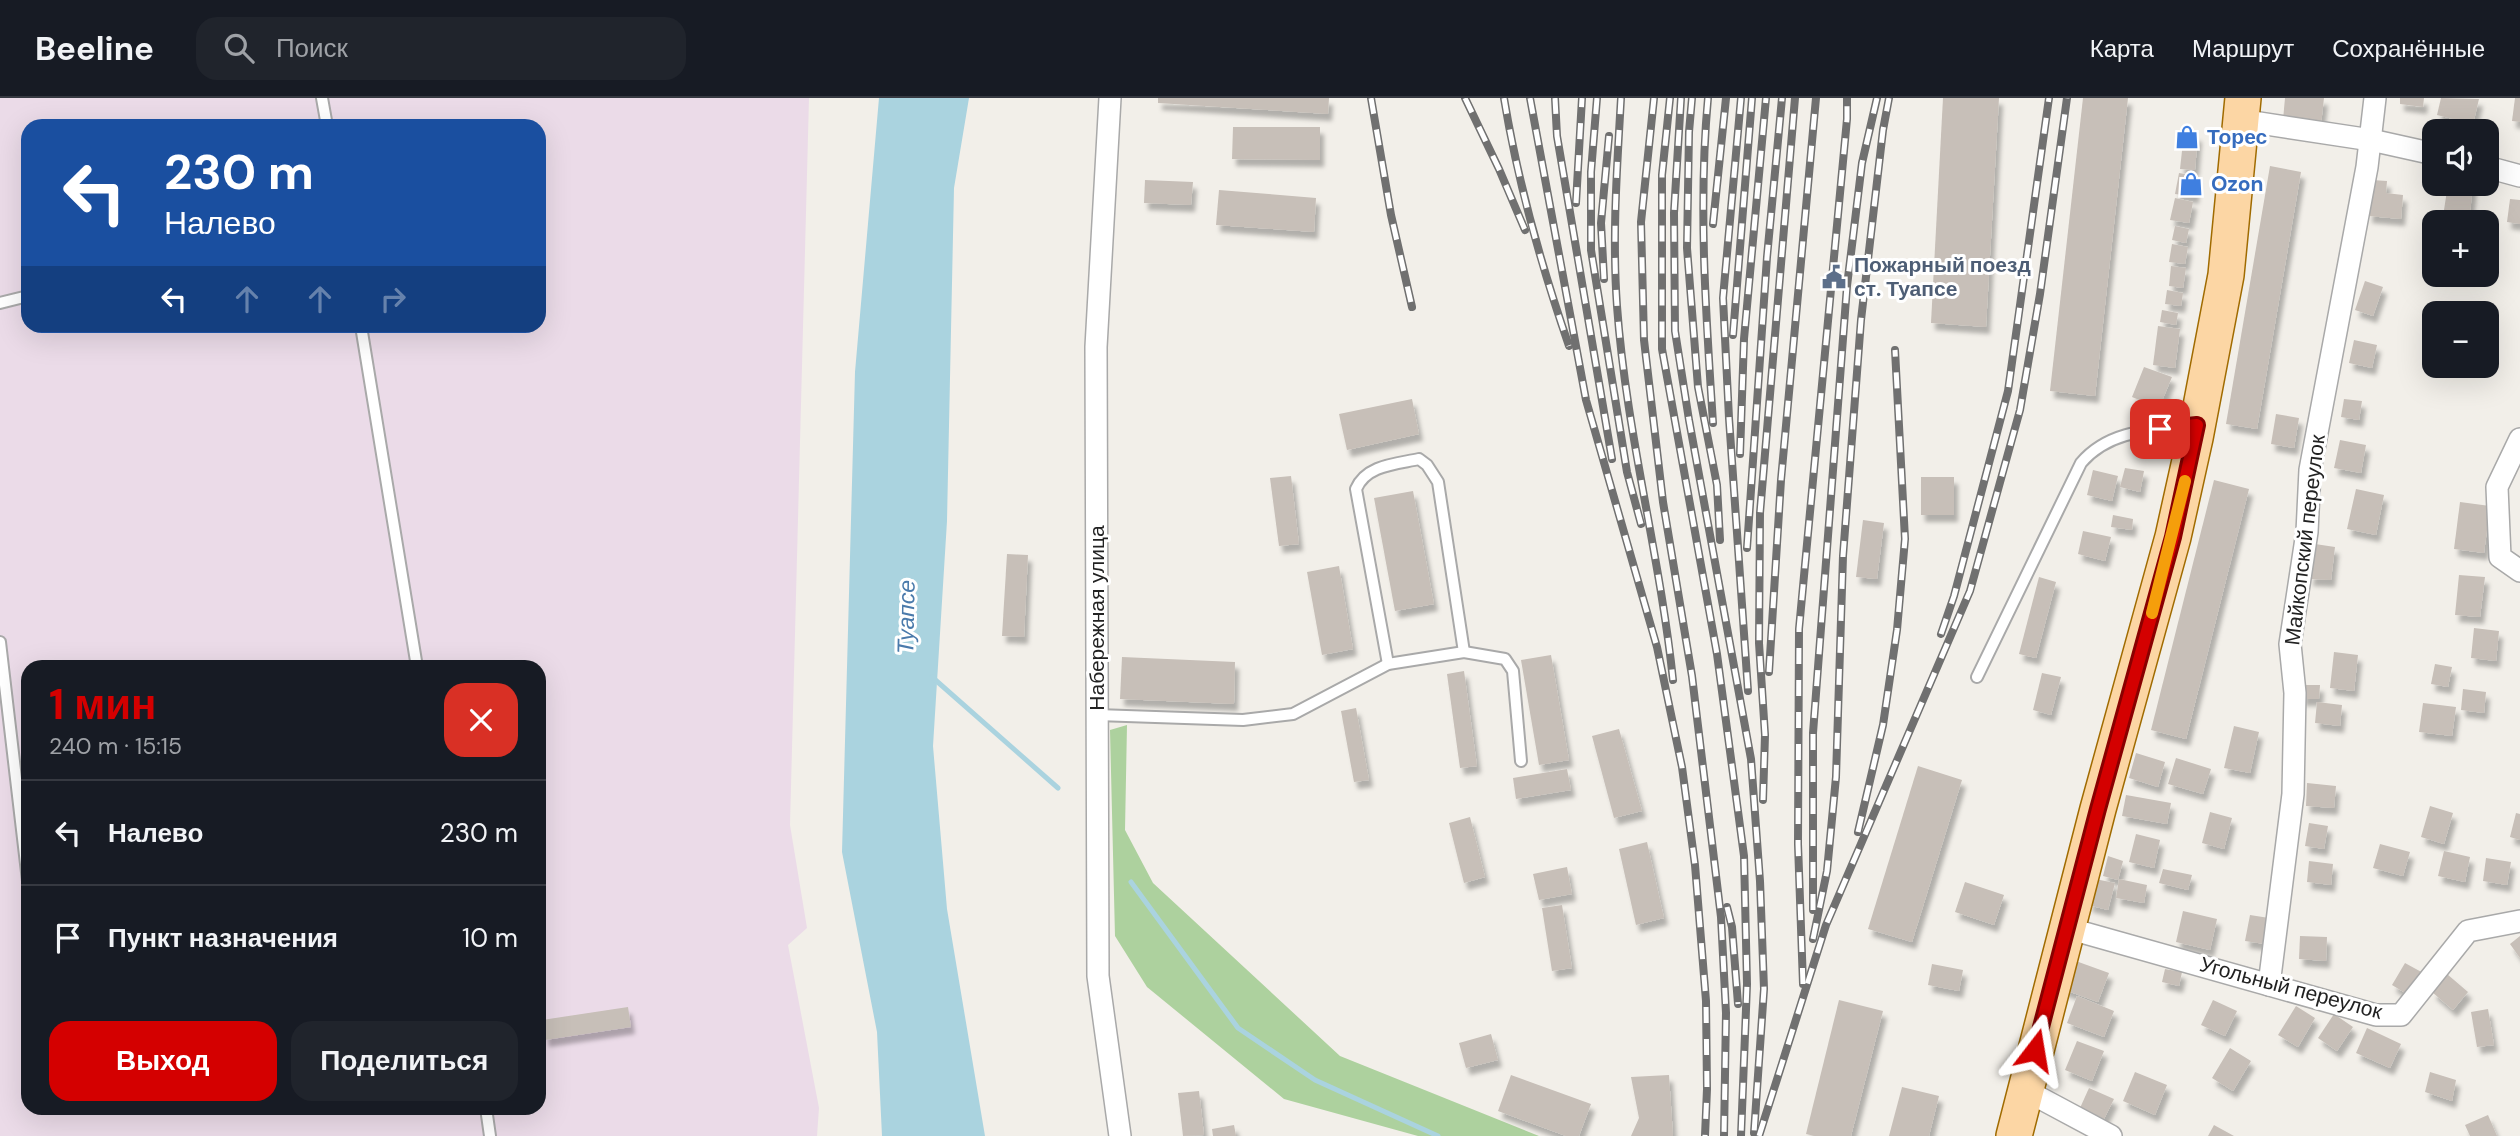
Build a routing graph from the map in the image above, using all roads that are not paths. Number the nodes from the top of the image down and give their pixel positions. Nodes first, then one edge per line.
1 (322, 98) edge
2 (1110, 98) edge
3 (2375, 98) edge
4 (2242, 109) edge
5 (326, 119) edge
6 (2371, 139) junction
7 (2422, 151) edge
8 (2499, 170) edge
9 (2520, 176) edge
10 (21, 298) edge
11 (0, 303) edge
12 (362, 333) edge
13 (2197, 425) junction
14 (2520, 439) edge
15 (2520, 570) edge
16 (0, 642) edge
17 (1464, 652) junction
18 (416, 660) edge
19 (1388, 664) junction
20 (1977, 677) dead end
21 (1097, 715) junction
22 (1521, 761) dead end
23 (21, 821) edge
24 (2520, 920) edge
25 (2067, 928) junction
26 (2269, 985) junction
27 (2025, 1090) junction
28 (487, 1115) edge
29 (490, 1136) edge
30 (1121, 1136) edge
31 (2014, 1136) edge
32 (2111, 1136) edge

1 - 5 lane
2 - 21 street, Набережная улица
3 - 6 street, Майкопский переулок
4 - 6 street
4 - 13 main road
6 - 7 street
6 - 26 street, Майкопский переулок
8 - 9 street
10 - 11 lane
12 - 18 lane
13 - 20 lane
13 - 25 main road
14 - 15 street
16 - 23 lane
17 - 19 lane
17 - 19 lane
17 - 22 lane
19 - 21 lane
21 - 30 street, Набережная улица
24 - 26 street, Угольный переулок
25 - 26 street, Угольный переулок
25 - 27 main road
27 - 31 main road
27 - 32 street
28 - 29 lane

